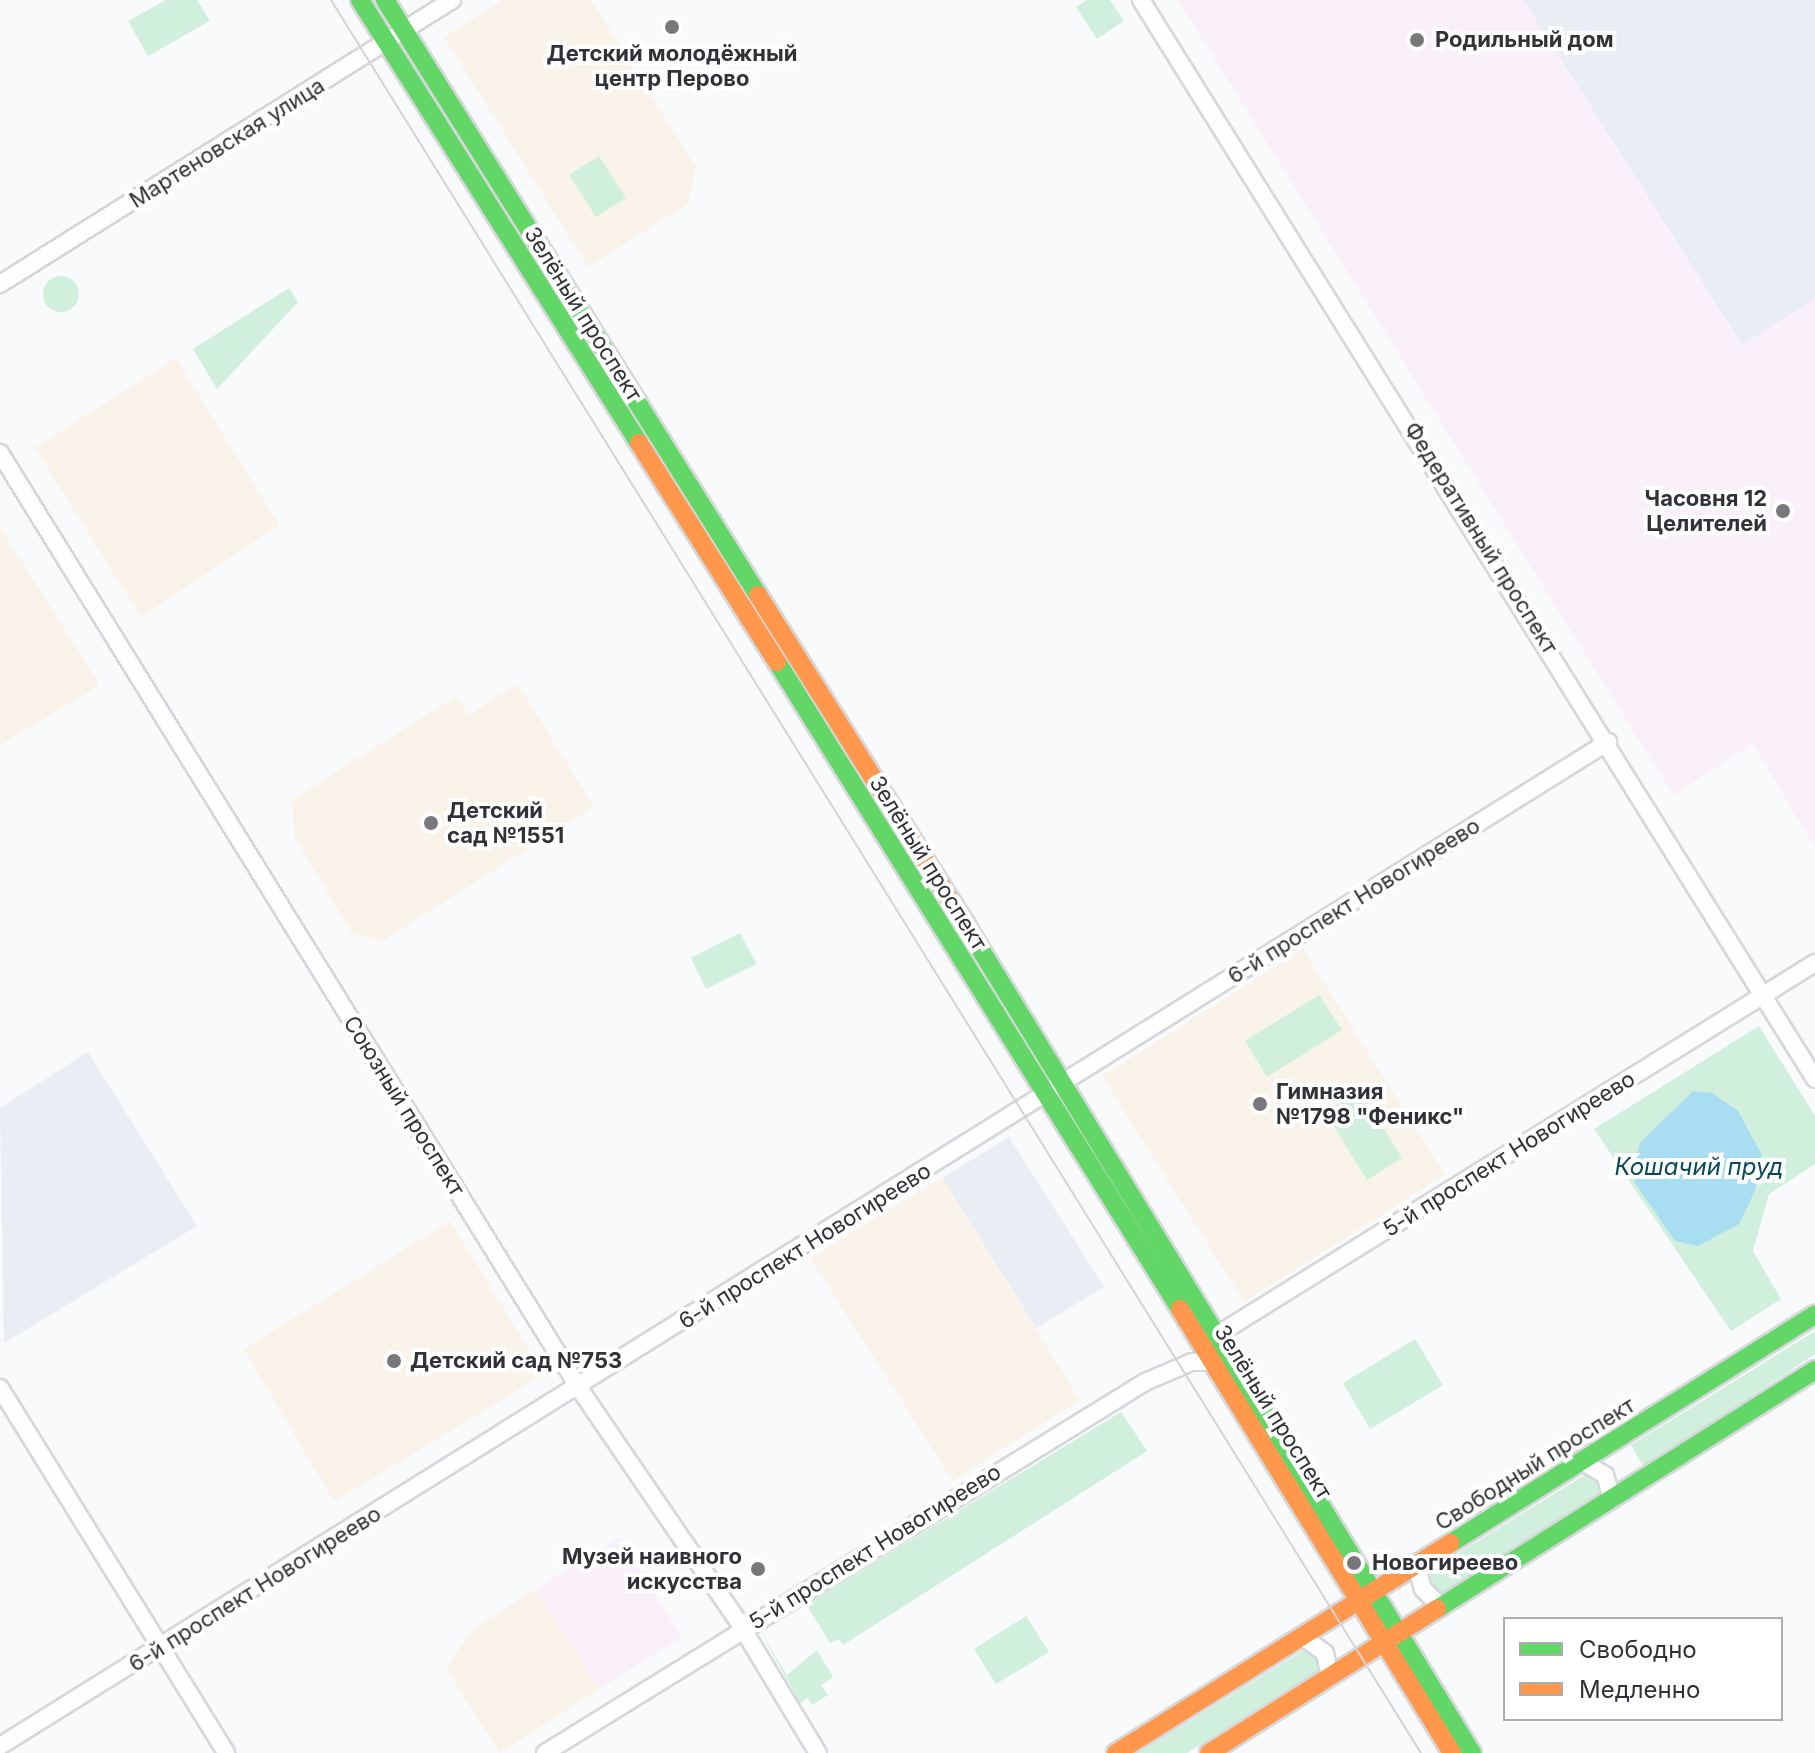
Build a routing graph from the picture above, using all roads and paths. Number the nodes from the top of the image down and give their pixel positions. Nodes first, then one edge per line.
1 (360, 0) edge
2 (385, 0) edge
3 (452, 0) edge
4 (1141, 0) edge
5 (404, 31) junction
6 (386, 43) junction
7 (0, 284) edge
8 (0, 453) edge
9 (1608, 742) junction
10 (1815, 963) edge
11 (1764, 996) junction
12 (1815, 1079) edge
13 (1064, 1082) junction
14 (1048, 1093) junction
15 (1815, 1315) edge
16 (1210, 1339) junction
17 (1213, 1362) junction
18 (1815, 1370) edge
19 (579, 1388) junction
20 (1, 1392) edge
21 (1583, 1462) junction
22 (1612, 1500) junction
23 (1416, 1566) junction
24 (1370, 1596) junction
25 (1441, 1607) junction
26 (743, 1628) junction
27 (1395, 1636) junction
28 (1303, 1637) junction
29 (160, 1647) junction
30 (1330, 1677) junction
31 (0, 1746) edge
32 (226, 1753) edge
33 (545, 1753) edge
34 (818, 1753) edge
35 (1116, 1753) edge
36 (1209, 1753) edge
37 (1452, 1753) edge
38 (1472, 1753) edge

1 - 6 main road, Зелёный проспект
2 - 5 main road, Зелёный проспект
3 - 5 street, Мартеновская улица
4 - 9 street, Федеративный проспект
5 - 6 street, Мартеновская улица
5 - 13 main road, Зелёный проспект
6 - 7 street, Мартеновская улица
6 - 14 main road, Зелёный проспект
8 - 19 street, Союзный проспект
9 - 11 street, Федеративный проспект
9 - 13 street, 6-й проспект Новогиреево
10 - 11 street, 5-й проспект Новогиреево
11 - 12 street, Федеративный проспект
11 - 16 street, 5-й проспект Новогиреево
13 - 14 street, 6-й проспект Новогиреево
13 - 16 main road, Зелёный проспект
14 - 16 main road, Зелёный проспект
14 - 19 street, 6-й проспект Новогиреево
15 - 21 main road, Свободный проспект
16 - 17 main road, Зелёный проспект
16 - 24 main road, Зелёный проспект
17 - 24 main road, Зелёный проспект
17 - 26 street, 5-й проспект Новогиреево
18 - 22 main road
19 - 26 street, Союзный проспект
19 - 29 street, 6-й проспект Новогиреево
20 - 29 street
21 - 22 street
21 - 23 main road, Свободный проспект
22 - 25 main road
23 - 24 main road, Свободный проспект
23 - 25 street
24 - 27 main road, Зелёный проспект
24 - 28 main road, Свободный проспект
25 - 27 main road
26 - 33 street, 5-й проспект Новогиреево
26 - 34 street, Союзный проспект
27 - 30 main road
27 - 37 main road, Зелёный проспект
27 - 38 main road, Зелёный проспект
28 - 30 street
28 - 35 main road, Свободный проспект
29 - 31 street, 6-й проспект Новогиреево
29 - 32 street
30 - 36 main road

